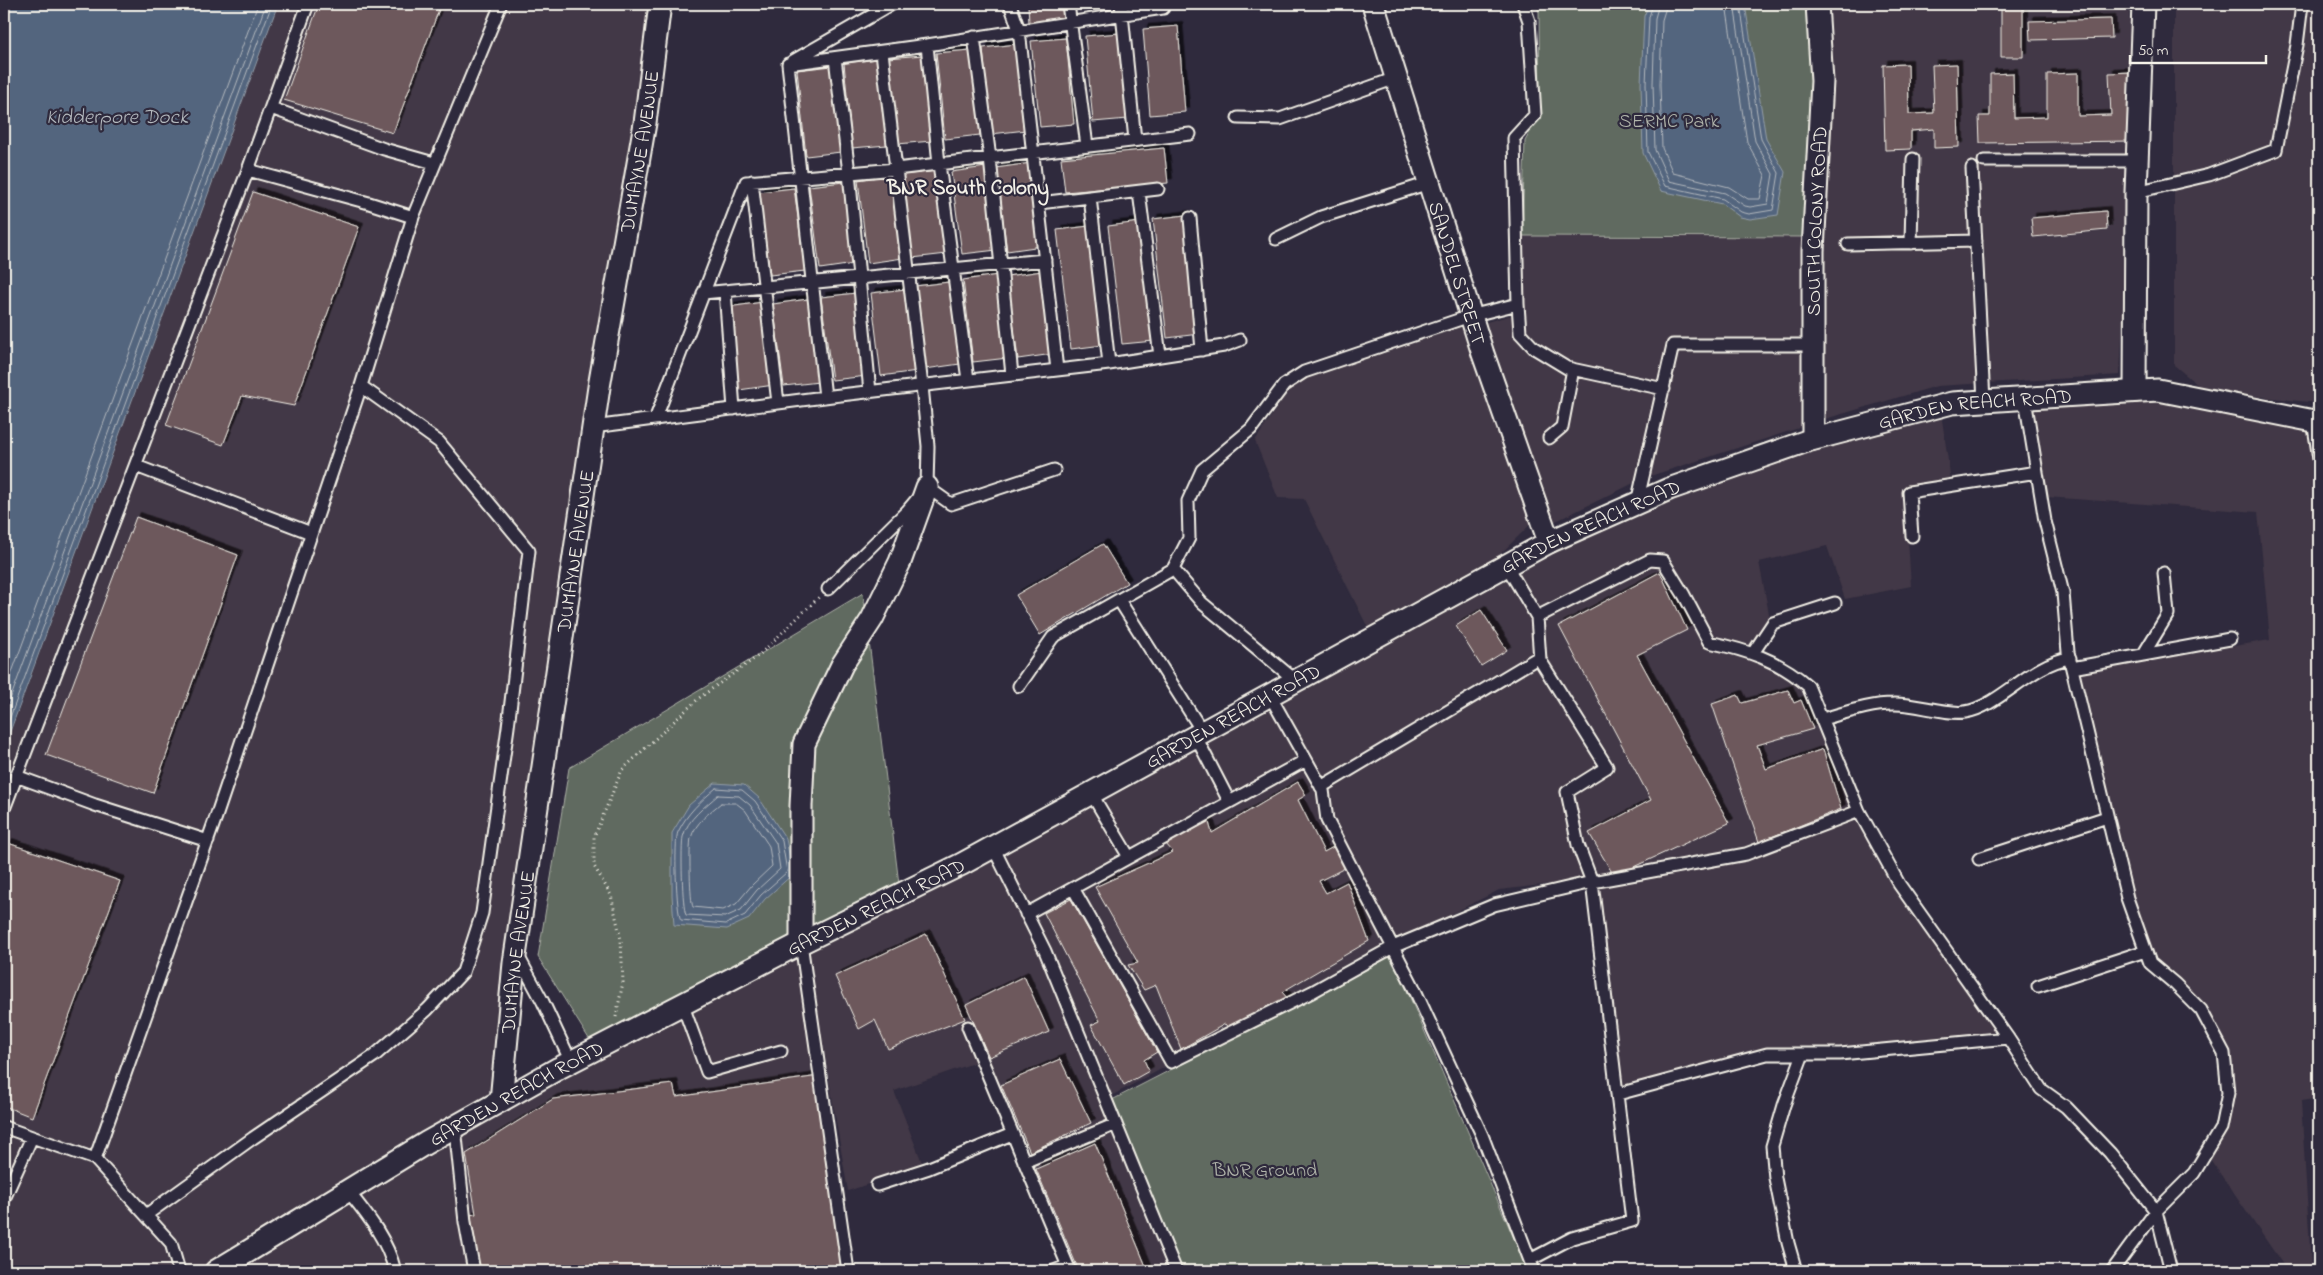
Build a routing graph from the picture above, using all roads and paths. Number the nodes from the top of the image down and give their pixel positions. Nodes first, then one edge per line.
1 (308, 4) edge
2 (501, 4) edge
3 (660, 4) edge
4 (892, 4) edge
5 (1010, 4) edge
6 (1068, 4) edge
7 (1373, 4) edge
8 (1523, 4) edge
9 (1817, 4) edge
10 (2144, 4) edge
11 (2302, 4) edge
12 (1163, 8) dead end
13 (1121, 9) edge
14 (1071, 22) junction
15 (1019, 30) junction
16 (974, 37) junction
17 (927, 46) junction
18 (882, 52) junction
19 (835, 58) junction
20 (788, 64) junction
21 (1396, 78) junction
22 (271, 108) junction
23 (1238, 118) dead end
24 (1190, 134) dead end
25 (1135, 140) junction
26 (1087, 146) junction
27 (1033, 152) junction
28 (990, 158) junction
29 (1913, 159) dead end
30 (1984, 161) dead end
31 (2138, 161) junction
32 (434, 163) junction
33 (938, 164) junction
34 (1972, 168) dead end
35 (896, 169) junction
36 (248, 170) junction
37 (849, 173) junction
38 (799, 176) junction
39 (752, 181) junction
40 (1429, 182) junction
41 (1158, 189) dead end
42 (1139, 192) junction
43 (2136, 192) junction
44 (1090, 197) junction
45 (1039, 203) junction
46 (413, 217) junction
47 (1190, 218) dead end
48 (1276, 239) dead end
49 (1976, 241) junction
50 (1912, 243) junction
51 (1848, 244) dead end
52 (1045, 260) junction
53 (1001, 265) junction
54 (953, 269) junction
55 (908, 274) junction
56 (859, 278) junction
57 (811, 283) junction
58 (764, 288) junction
59 (726, 291) junction
60 (703, 293) junction
61 (1518, 304) junction
62 (1470, 316) junction
63 (1240, 340) dead end
64 (1813, 345) junction
65 (1202, 350) junction
66 (1160, 356) junction
67 (1109, 364) junction
68 (1573, 369) junction
69 (1057, 370) junction
70 (1012, 375) junction
71 (968, 380) junction
72 (361, 386) junction
73 (922, 386) junction
74 (1664, 389) junction
75 (2135, 391) junction
76 (870, 392) junction
77 (824, 397) junction
78 (2025, 399) junction
79 (1984, 401) junction
80 (778, 403) junction
81 (734, 409) junction
82 (655, 420) junction
83 (2316, 422) edge
84 (593, 427) junction
85 (1549, 438) dead end
86 (1813, 439) junction
87 (2319, 459) edge
88 (136, 466) junction
89 (1054, 470) dead end
90 (2036, 472) junction
91 (927, 487) junction
92 (1637, 503) junction
93 (311, 533) junction
94 (1912, 536) dead end
95 (1549, 542) junction
96 (1506, 565) junction
97 (1173, 569) junction
98 (2164, 573) dead end
99 (828, 588) joint
100 (1119, 600) junction
101 (1835, 603) dead end
102 (1537, 617) junction
103 (2230, 639) dead end
104 (1753, 653) junction
105 (2143, 655) junction
106 (1540, 657) junction
107 (2071, 663) junction
108 (1295, 680) junction
109 (1019, 686) dead end
110 (1269, 694) junction
111 (1822, 719) junction
112 (1198, 733) junction
113 (1306, 760) junction
114 (16, 776) junction
115 (1321, 787) junction
116 (1091, 792) junction
117 (1229, 802) junction
118 (4, 809) edge
119 (1859, 811) junction
120 (2107, 818) junction
121 (208, 841) junction
122 (993, 847) junction
123 (1129, 857) junction
124 (1979, 859) dead end
125 (1592, 882) junction
126 (1073, 888) junction
127 (1026, 914) junction
128 (801, 943) junction
129 (1393, 947) junction
130 (2145, 951) junction
131 (516, 953) junction
132 (2038, 986) dead end
133 (683, 1006) junction
134 (968, 1027) dead end
135 (2008, 1038) junction
136 (614, 1040) junction
137 (781, 1051) dead end
138 (1803, 1054) junction
139 (571, 1062) junction
140 (1618, 1094) junction
141 (501, 1101) junction
142 (1116, 1124) junction
143 (4, 1127) edge
144 (455, 1127) junction
145 (1012, 1134) junction
146 (32, 1136) junction
147 (95, 1159) junction
148 (1024, 1162) junction
149 (877, 1185) dead end
150 (348, 1191) junction
151 (4, 1199) edge
152 (2156, 1211) junction
153 (146, 1215) junction
154 (1530, 1260) junction
155 (1069, 1268) edge
156 (179, 1271) edge
157 (216, 1271) edge
158 (395, 1271) edge
159 (474, 1271) edge
160 (848, 1271) edge
161 (1054, 1271) edge
162 (1176, 1271) edge
163 (1534, 1271) edge
164 (1796, 1271) edge
165 (2112, 1271) edge
166 (2171, 1271) edge

1 - 22 lane
2 - 32 lane
3 - 84 street, DUMAYNE AVENUE
4 - 20 lane
5 - 15 lane
6 - 14 lane
7 - 21 street, SANDEL STREET
8 - 61 lane
9 - 64 street, SOUTH COLONY ROAD
10 - 31 street
11 - 43 lane
12 - 13 lane
13 - 14 lane
13 - 25 lane
14 - 15 lane
14 - 26 lane
15 - 16 lane
15 - 27 lane
16 - 17 lane
16 - 28 lane
17 - 18 lane
17 - 33 lane
18 - 19 lane
18 - 35 lane
19 - 20 lane
19 - 37 lane
20 - 38 lane
21 - 23 lane
21 - 40 street, SANDEL STREET
22 - 32 lane
22 - 36 lane
24 - 25 lane
25 - 26 lane
26 - 27 lane
27 - 28 lane
27 - 45 lane
28 - 33 lane
28 - 53 lane
29 - 50 lane
30 - 31 lane
31 - 43 street
32 - 46 lane
33 - 35 lane
33 - 54 lane
34 - 49 lane
35 - 37 lane
35 - 55 lane
36 - 46 lane
36 - 88 lane
37 - 38 lane
37 - 56 lane
38 - 39 lane
38 - 57 lane
39 - 58 lane
39 - 60 lane
40 - 48 lane
40 - 62 street, SANDEL STREET
41 - 42 lane
42 - 44 lane
42 - 66 lane
43 - 75 street
44 - 45 lane
44 - 67 lane
45 - 52 lane
46 - 72 lane
47 - 65 lane
49 - 50 lane
49 - 79 lane
50 - 51 lane
52 - 53 lane
52 - 69 lane
53 - 54 lane
53 - 70 lane
54 - 55 lane
54 - 71 lane
55 - 56 lane
55 - 73 lane
56 - 57 lane
56 - 76 lane
57 - 58 lane
57 - 77 lane
58 - 59 lane
58 - 80 lane
59 - 60 lane
59 - 81 lane
60 - 82 lane
61 - 62 lane
61 - 68 lane
62 - 95 street, SANDEL STREET
62 - 97 lane
63 - 65 lane
64 - 74 lane
64 - 86 street, SOUTH COLONY ROAD
65 - 66 lane
66 - 67 lane
67 - 69 lane
68 - 74 lane
68 - 85 lane
69 - 70 lane
70 - 71 lane
71 - 73 lane
72 - 93 lane
72 - 153 lane
73 - 76 lane
73 - 91 lane
74 - 92 lane
75 - 78 street, GARDEN REACH ROAD
75 - 83 street, GARDEN REACH ROAD
76 - 77 lane
77 - 80 lane
78 - 79 street, GARDEN REACH ROAD
78 - 90 lane
79 - 86 street, GARDEN REACH ROAD
80 - 81 lane
81 - 82 lane
82 - 84 lane
83 - 87 lane
84 - 131 street, DUMAYNE AVENUE
86 - 92 street, GARDEN REACH ROAD
88 - 93 lane
88 - 114 lane
89 - 91 lane
90 - 94 lane
90 - 107 lane
91 - 99 lane
91 - 128 street
92 - 95 street, GARDEN REACH ROAD
93 - 121 lane
95 - 96 street, GARDEN REACH ROAD
96 - 102 lane
96 - 108 street, GARDEN REACH ROAD
97 - 100 lane
97 - 108 lane
98 - 105 lane
99 - 136 path
100 - 109 lane
100 - 112 lane
101 - 104 lane
102 - 104 lane
102 - 106 lane
103 - 105 lane
104 - 111 lane
105 - 107 lane
106 - 115 lane
106 - 125 lane
107 - 111 lane
107 - 120 lane
108 - 110 street, GARDEN REACH ROAD
110 - 112 street, GARDEN REACH ROAD
110 - 113 lane
111 - 119 lane
112 - 116 street, GARDEN REACH ROAD
112 - 117 lane
113 - 115 lane
113 - 117 lane
114 - 118 lane
114 - 121 lane
115 - 129 lane
116 - 122 street, GARDEN REACH ROAD
116 - 123 lane
117 - 123 lane
119 - 125 lane
119 - 135 lane
120 - 124 lane
120 - 130 lane
121 - 147 lane
122 - 127 lane
122 - 128 street, GARDEN REACH ROAD
123 - 126 lane
125 - 129 lane
125 - 140 lane
126 - 127 lane
126 - 129 lane
127 - 142 lane
128 - 133 street, GARDEN REACH ROAD
128 - 160 lane
129 - 154 lane
130 - 132 lane
130 - 152 lane
131 - 139 lane
131 - 141 street, DUMAYNE AVENUE
133 - 136 street, GARDEN REACH ROAD
133 - 137 lane
134 - 145 lane
135 - 138 lane
135 - 152 lane
136 - 139 street, GARDEN REACH ROAD
138 - 140 lane
138 - 164 lane
139 - 141 street, GARDEN REACH ROAD
140 - 154 lane
141 - 144 street, GARDEN REACH ROAD
142 - 148 lane
142 - 162 lane
143 - 146 lane
144 - 150 street, GARDEN REACH ROAD
144 - 159 lane
145 - 148 lane
145 - 149 lane
146 - 147 lane
146 - 151 lane
147 - 153 lane
148 - 155 lane
150 - 157 street, GARDEN REACH ROAD
150 - 158 lane
152 - 165 lane
152 - 166 lane
153 - 156 lane
154 - 163 lane
155 - 161 lane

